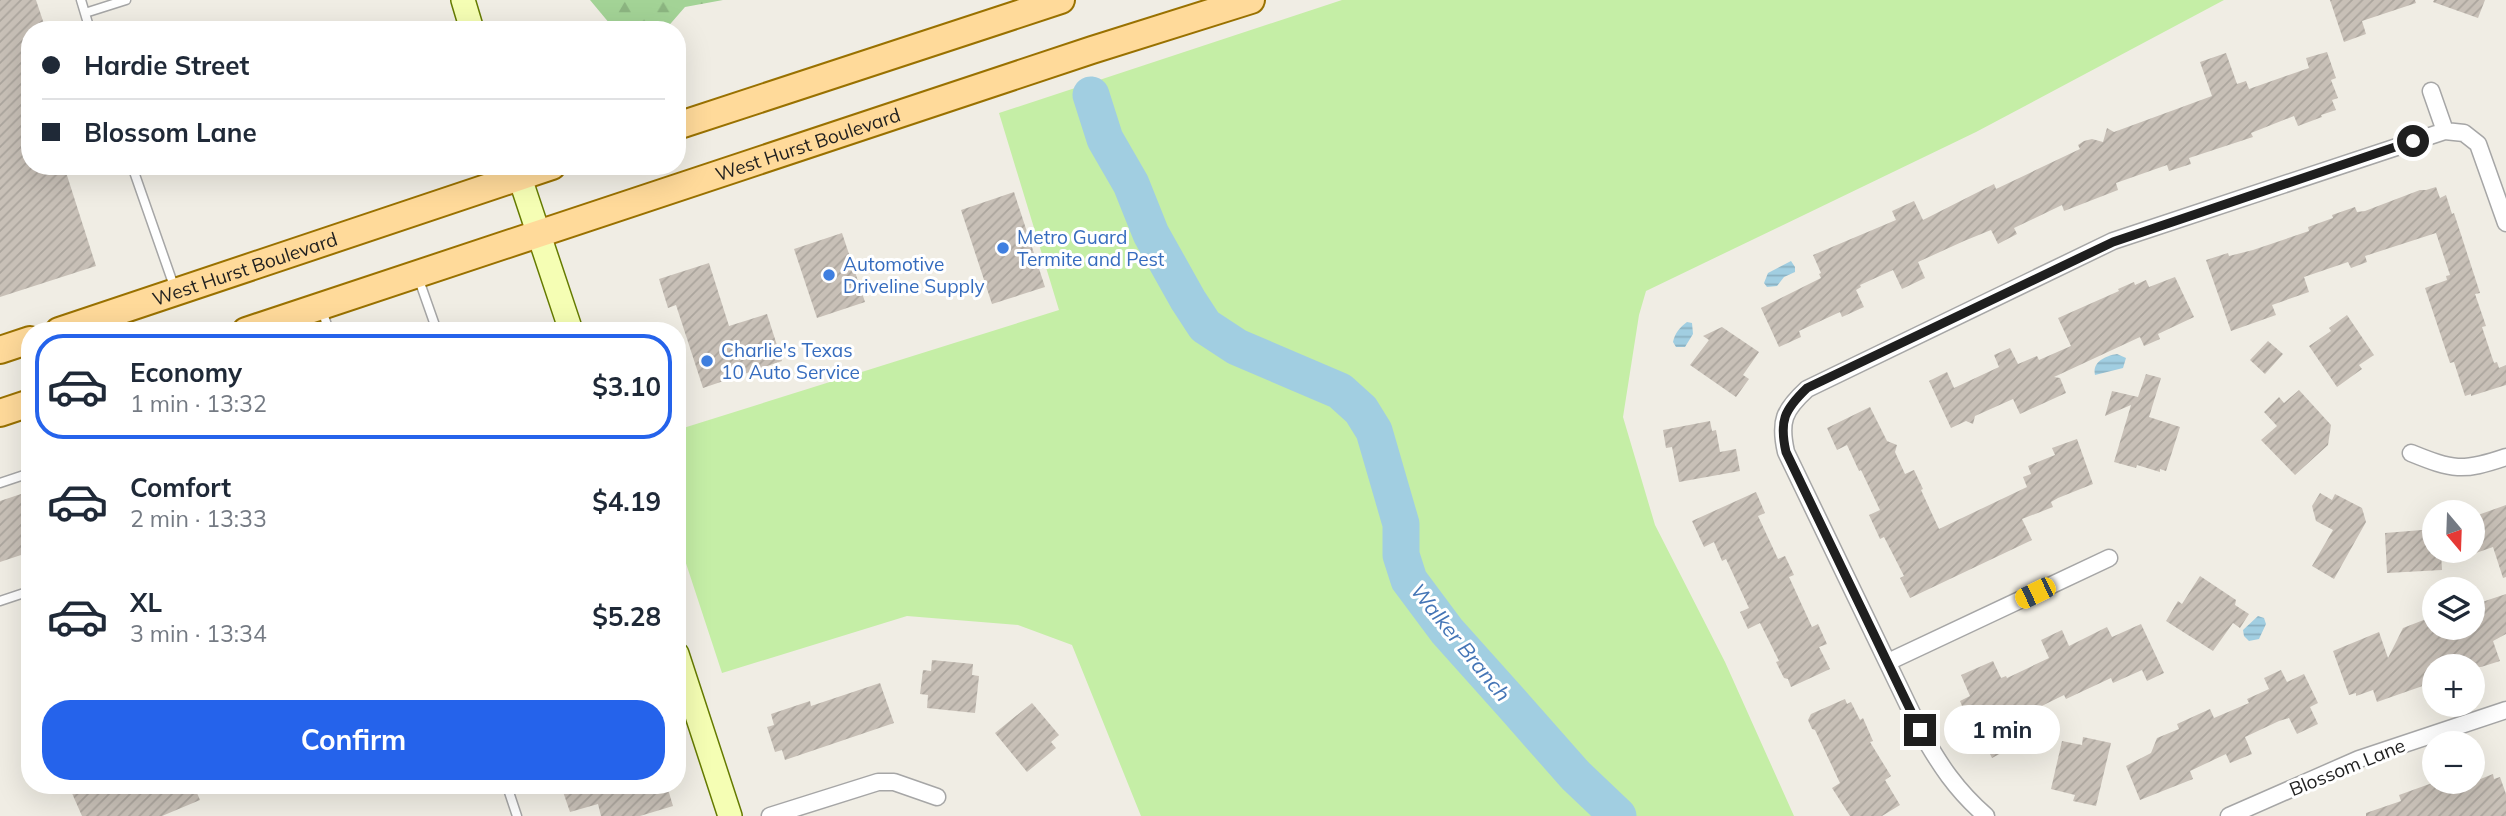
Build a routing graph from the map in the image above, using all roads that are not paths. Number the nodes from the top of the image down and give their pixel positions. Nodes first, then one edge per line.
1 (81, 0) edge
2 (126, 0) edge
3 (463, 0) edge
4 (1060, 0) edge
5 (1251, 0) edge
6 (85, 13) junction
7 (87, 21) edge
8 (469, 21) edge
9 (2431, 91) dead end
10 (686, 123) edge
11 (2445, 131) junction
12 (135, 175) edge
13 (508, 175) edge
14 (518, 175) edge
15 (2506, 223) edge
16 (539, 234) junction
17 (418, 275) junction
18 (176, 292) junction
19 (325, 319) edge
20 (86, 322) edge
21 (305, 322) edge
22 (434, 322) edge
23 (568, 322) edge
24 (21, 343) edge
25 (0, 350) edge
26 (21, 406) edge
27 (0, 413) edge
28 (2411, 453) dead end
29 (2506, 457) edge
30 (21, 476) edge
31 (0, 483) edge
32 (2109, 558) dead end
33 (21, 594) edge
34 (0, 601) edge
35 (1888, 662) junction
36 (686, 682) edge
37 (2506, 710) edge
38 (510, 794) edge
39 (937, 797) dead end
40 (517, 816) edge
41 (730, 816) edge
42 (769, 816) edge
43 (1986, 816) edge
44 (2229, 816) edge

1 - 6 lane
2 - 6 lane
3 - 8 main road
4 - 10 main road
5 - 16 main road, West Hurst Boulevard
6 - 7 lane
9 - 11 street
11 - 15 street
11 - 35 street
12 - 18 lane
13 - 18 main road, West Hurst Boulevard
14 - 16 main road
16 - 17 main road, West Hurst Boulevard
16 - 23 main road
17 - 19 main road, West Hurst Boulevard
17 - 22 lane
18 - 20 main road, West Hurst Boulevard
19 - 21 main road, West Hurst Boulevard
24 - 25 main road
26 - 27 main road
28 - 29 street
30 - 31 lane
32 - 35 street
33 - 34 lane
35 - 43 street
36 - 41 main road
37 - 44 street, Blossom Lane
38 - 40 lane
39 - 42 street

